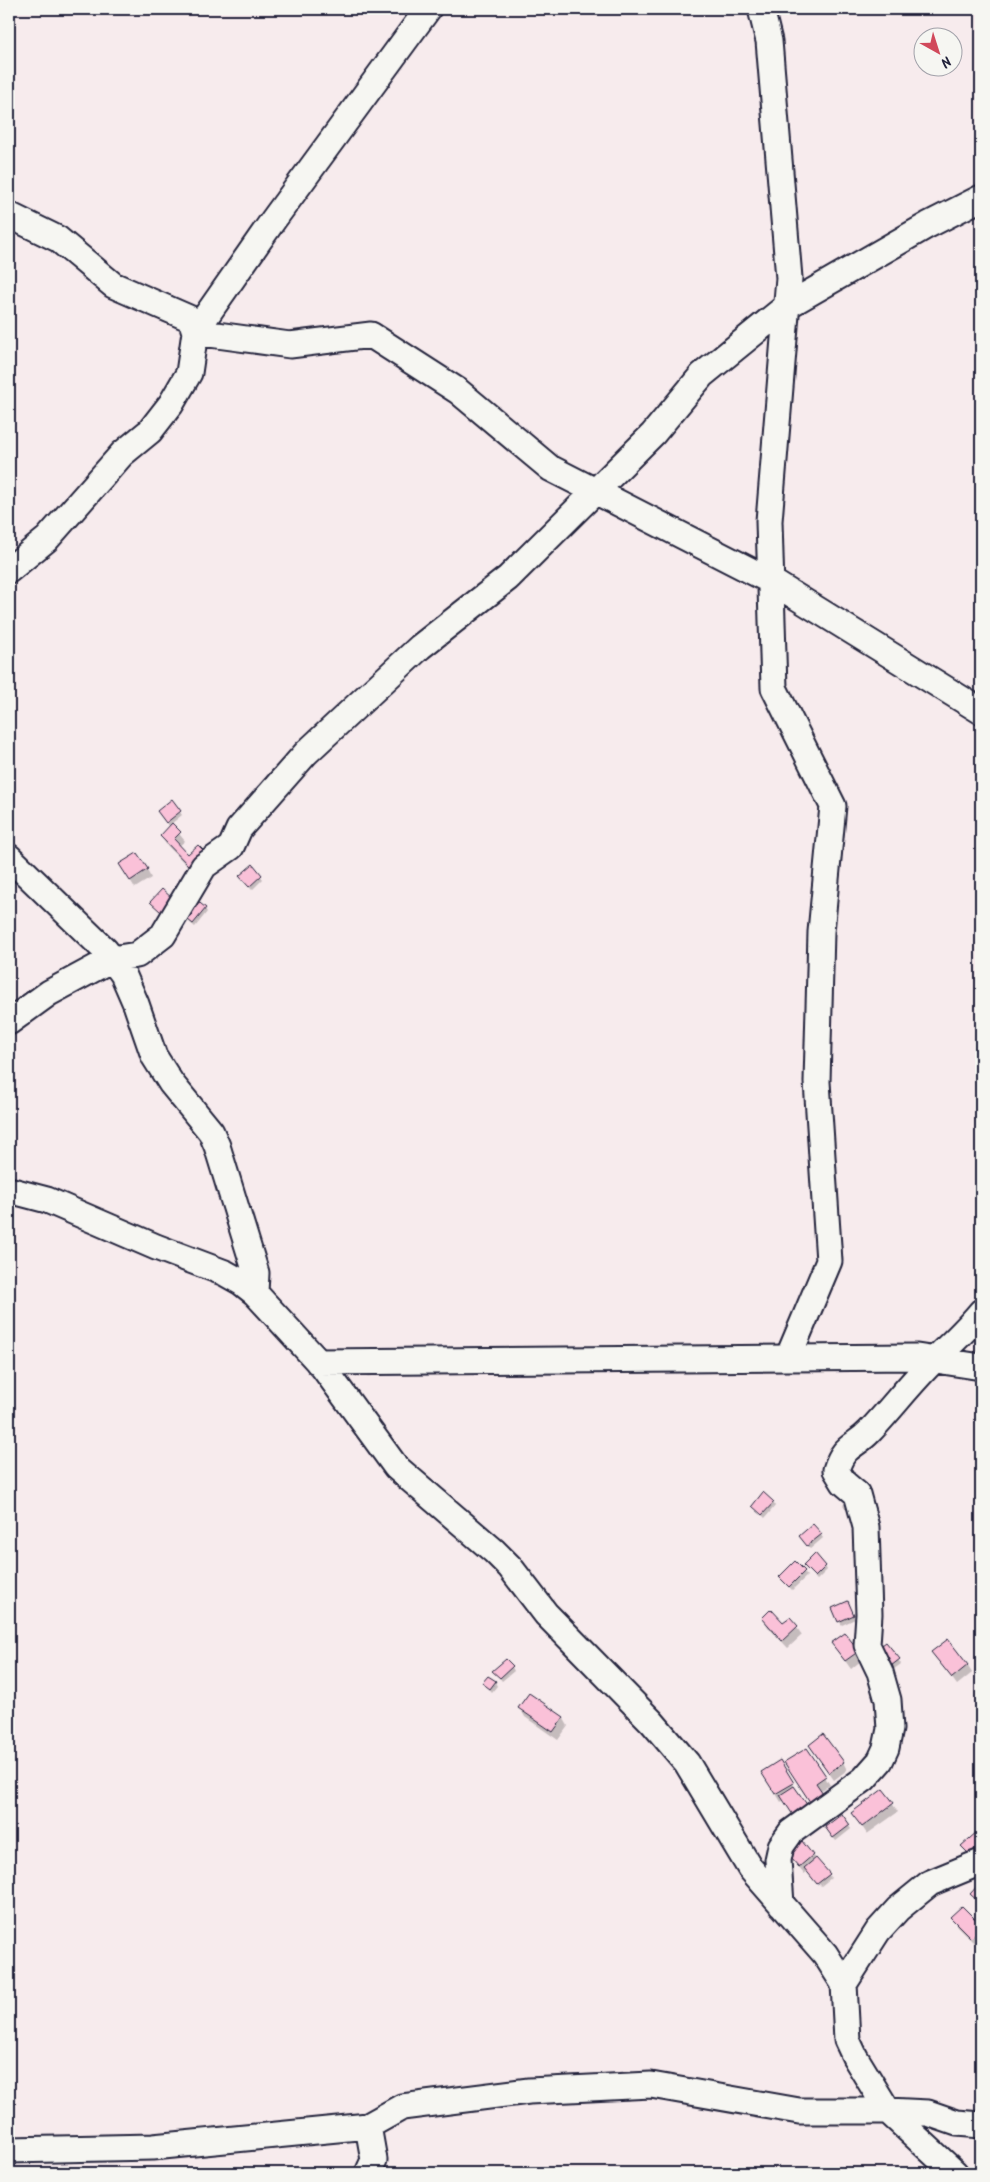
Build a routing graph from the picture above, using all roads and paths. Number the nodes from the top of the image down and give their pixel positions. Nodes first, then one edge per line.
1 (428, 9) edge
2 (760, 9) edge
3 (981, 198) edge
4 (9, 215) edge
5 (787, 306) junction
6 (195, 332) junction
7 (594, 490) junction
8 (9, 570) edge
9 (771, 581) junction
10 (981, 712) edge
11 (9, 857) edge
12 (112, 959) junction
13 (9, 1022) edge
14 (9, 1190) edge
15 (255, 1293) junction
16 (981, 1312) edge
17 (788, 1358) junction
18 (934, 1360) junction
19 (318, 1362) junction
20 (981, 1367) edge
21 (981, 1862) edge
22 (781, 1904) junction
23 (844, 1984) junction
24 (888, 2111) junction
25 (981, 2125) edge
26 (368, 2126) junction
27 (9, 2150) edge
28 (368, 2173) edge
29 (955, 2173) edge

1 - 6 street
2 - 5 street
3 - 5 street
4 - 6 street
5 - 7 street
5 - 9 street
6 - 7 street
6 - 8 street
7 - 9 street
7 - 12 street
9 - 10 street
9 - 17 street
11 - 12 street
12 - 13 street
12 - 15 street
14 - 15 street
15 - 19 street
16 - 18 street
17 - 18 street
17 - 19 street
18 - 20 street
18 - 22 street
19 - 22 street
21 - 23 street
22 - 23 street
23 - 24 street
24 - 25 street
24 - 26 street
24 - 29 street
26 - 27 street
26 - 28 street

